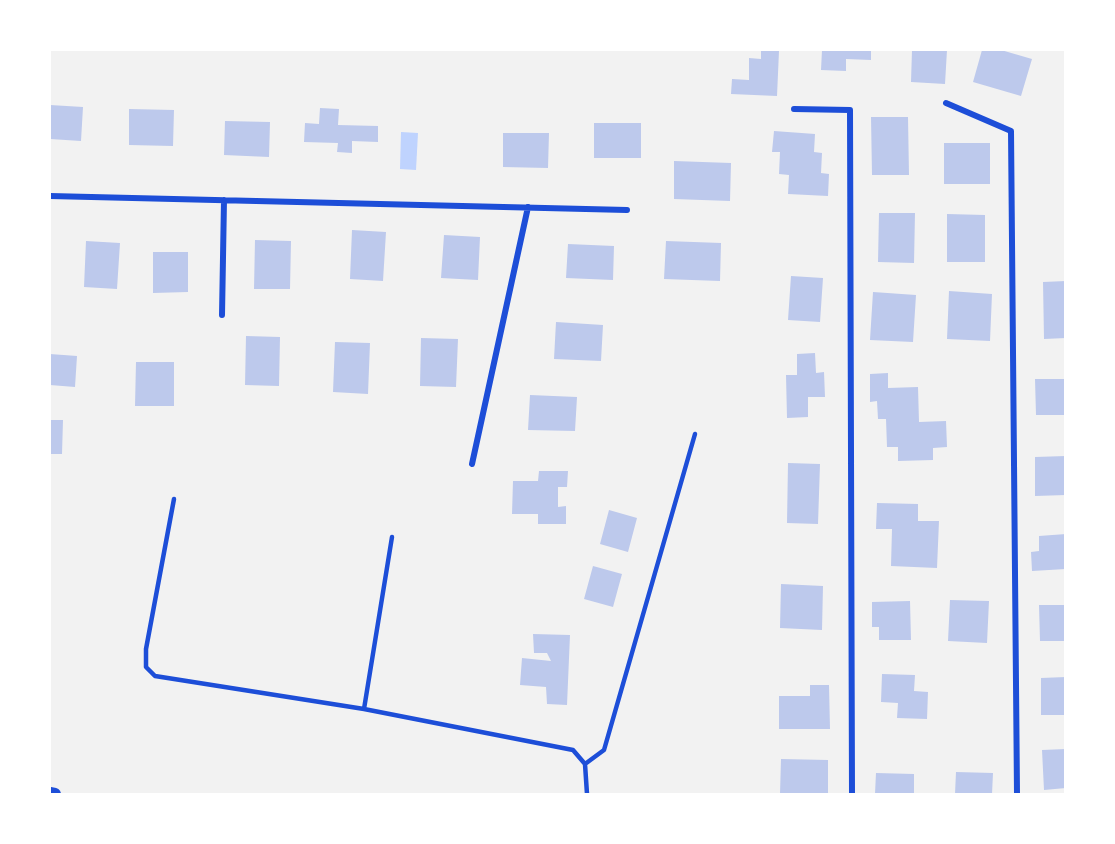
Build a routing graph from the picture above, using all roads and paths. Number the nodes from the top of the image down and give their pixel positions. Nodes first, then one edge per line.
1 (946, 103) dead end
2 (794, 109) dead end
3 (50, 196) edge
4 (224, 200) junction
5 (528, 207) junction
6 (627, 210) dead end
7 (222, 315) dead end
8 (695, 434) dead end
9 (472, 464) dead end
10 (174, 500) dead end
11 (392, 537) dead end
12 (364, 709) junction
13 (585, 764) junction
14 (50, 793) edge
15 (55, 795) edge
16 (587, 795) edge
17 (852, 795) edge
18 (1017, 795) edge

1 - 18 street
2 - 17 street
3 - 4 street
4 - 5 street
4 - 7 street
5 - 6 street
5 - 9 street
8 - 13 lane
10 - 12 lane
11 - 12 lane
12 - 13 lane
13 - 16 lane
14 - 15 main road

